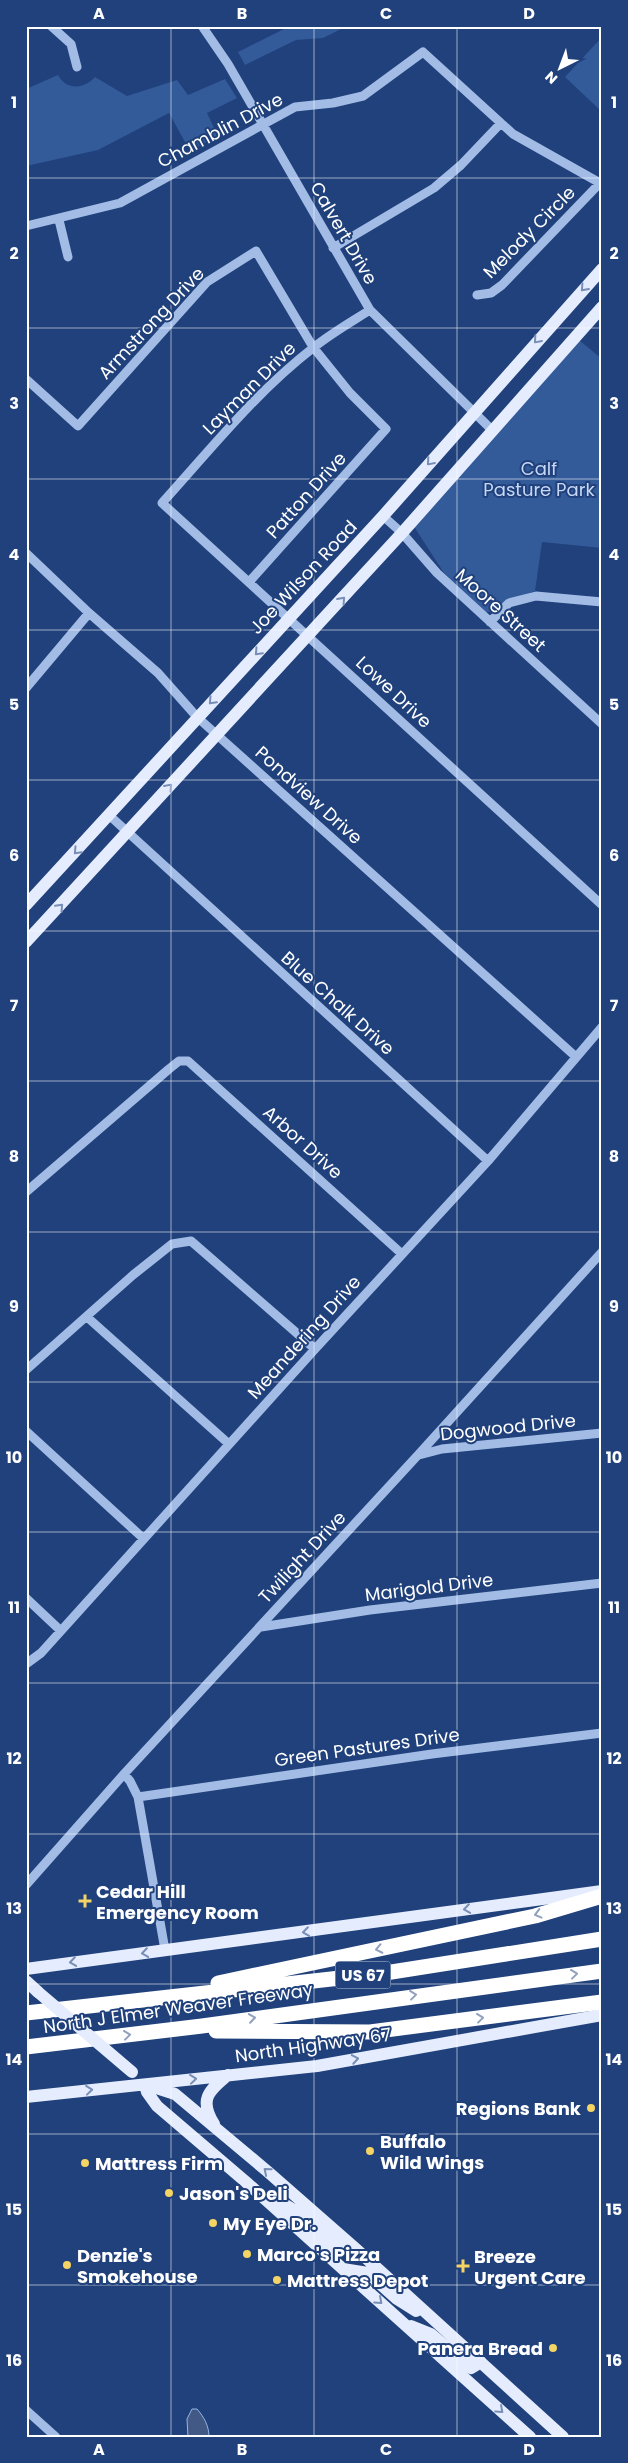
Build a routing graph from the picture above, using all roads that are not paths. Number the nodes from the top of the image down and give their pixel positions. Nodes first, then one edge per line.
1 (51, 26) edge
2 (202, 26) edge
3 (77, 67) dead end
4 (501, 124) junction
5 (262, 125) junction
6 (59, 220) junction
7 (26, 226) edge
8 (333, 248) junction
9 (68, 257) dead end
10 (602, 269) edge
11 (477, 295) dead end
12 (602, 307) edge
13 (370, 310) junction
14 (314, 347) junction
15 (26, 379) edge
16 (474, 412) junction
17 (492, 430) junction
18 (162, 504) joint
19 (383, 516) junction
20 (402, 534) junction
21 (26, 553) edge
22 (249, 582) junction
23 (602, 602) edge
24 (89, 613) junction
25 (290, 618) junction
26 (490, 622) junction
27 (309, 636) junction
28 (26, 688) edge
29 (197, 717) junction
30 (602, 724) edge
31 (216, 734) junction
32 (110, 816) junction
33 (129, 833) junction
34 (26, 905) edge
35 (602, 905) edge
36 (26, 942) edge
37 (602, 1027) edge
38 (575, 1056) junction
39 (488, 1161) junction
40 (26, 1192) edge
41 (602, 1252) edge
42 (402, 1254) junction
43 (87, 1317) junction
44 (315, 1349) junction
45 (26, 1370) edge
46 (26, 1431) edge
47 (602, 1433) edge
48 (229, 1444) junction
49 (418, 1456) junction
50 (144, 1539) junction
51 (602, 1583) edge
52 (26, 1598) edge
53 (261, 1626) junction
54 (61, 1631) junction
55 (26, 1664) edge
56 (602, 1733) edge
57 (124, 1774) junction
58 (138, 1797) junction
59 (26, 1885) edge
60 (602, 1891) edge
61 (602, 1896) edge
62 (602, 1939) edge
63 (165, 1950) junction
64 (26, 1968) edge
65 (602, 1971) edge
66 (26, 1981) edge
67 (123, 2002) junction
68 (602, 2002) edge
69 (26, 2013) edge
70 (602, 2015) edge
71 (152, 2032) junction
72 (26, 2047) edge
73 (228, 2075) junction
74 (145, 2085) junction
75 (26, 2096) edge
76 (218, 2130) junction
77 (246, 2182) junction
78 (356, 2249) junction
79 (343, 2269) junction
80 (404, 2324) junction
81 (447, 2332) junction
82 (481, 2362) junction
83 (26, 2410) edge
84 (56, 2437) edge
85 (530, 2437) edge
86 (563, 2437) edge

1 - 3 street
2 - 5 street, Calvert Drive
4 - 5 street, Chamblin Drive
4 - 8 street
4 - 11 street, Melody Circle
5 - 6 street, Chamblin Drive
5 - 8 street, Calvert Drive
6 - 7 street, Chamblin Drive
6 - 9 street
8 - 13 street, Calvert Drive
10 -> 16 main road, Joe Wilson Road
12 - 17 main road
13 - 14 street, Layman Drive
13 - 16 street, Calvert Drive
14 - 15 street, Armstrong Drive
14 - 18 street, Layman Drive
14 - 22 street, Patton Drive
16 - 17 street, Calvert Drive
16 -> 19 main road, Joe Wilson Road
17 - 20 main road
18 - 22 street, Lowe Drive
19 - 20 street, Moore Street
19 - 25 main road, Joe Wilson Road
20 - 26 street, Moore Street
27 -> 20 main road
21 - 24 street, Pondview Drive
22 - 25 street, Lowe Drive
23 - 26 street
24 - 28 street
24 - 29 street, Pondview Drive
25 - 27 street, Lowe Drive
25 -> 29 main road, Joe Wilson Road
26 - 30 street, Moore Street
27 - 31 main road
27 - 35 street, Lowe Drive
29 - 31 street, Pondview Drive
29 - 32 main road, Joe Wilson Road
33 -> 31 main road
31 - 38 street, Pondview Drive
32 - 33 street, Blue Chalk Drive
32 -> 34 main road, Joe Wilson Road
36 -> 33 main road
33 - 39 street, Blue Chalk Drive
37 - 38 street, Meandering Drive
38 - 39 street, Meandering Drive
39 - 42 street, Meandering Drive
40 - 42 street, Arbor Drive
41 - 49 street, Twilight Drive
42 - 44 street, Meandering Drive
43 - 44 street
43 - 45 street
43 - 48 street
44 - 48 street, Meandering Drive
46 - 50 street
47 - 49 street, Dogwood Drive
48 - 50 street, Meandering Drive
49 - 53 street, Twilight Drive
50 - 54 street, Meandering Drive
51 - 53 street, Marigold Drive
52 - 54 street
53 - 57 street, Twilight Drive
54 - 55 street, Meandering Drive
56 - 58 street, Green Pastures Drive
57 - 58 street
57 - 59 street, Twilight Drive
58 - 63 street
60 -> 63 main road
61 -> 67 highway
62 - 67 highway, North J Elmer Weaver Freeway / US 67
63 -> 64 main road
71 -> 65 highway, North J Elmer Weaver Freeway / US 67
66 - 74 main road, bridge
67 - 69 highway, North J Elmer Weaver Freeway / US 67
71 -> 68 highway
73 -> 70 main road, North Highway 67
72 -> 71 highway, North J Elmer Weaver Freeway / US 67
74 -> 73 main road, North Highway 67
73 - 76 main road
75 -> 74 main road, North Highway 67
74 - 76 main road
74 - 77 main road
78 -> 76 main road
77 - 78 main road
77 - 79 main road
78 - 81 main road
79 -> 80 main road
79 - 81 main road
80 - 82 main road
80 -> 85 main road
81 - 82 main road
82 - 86 main road
83 - 84 street

